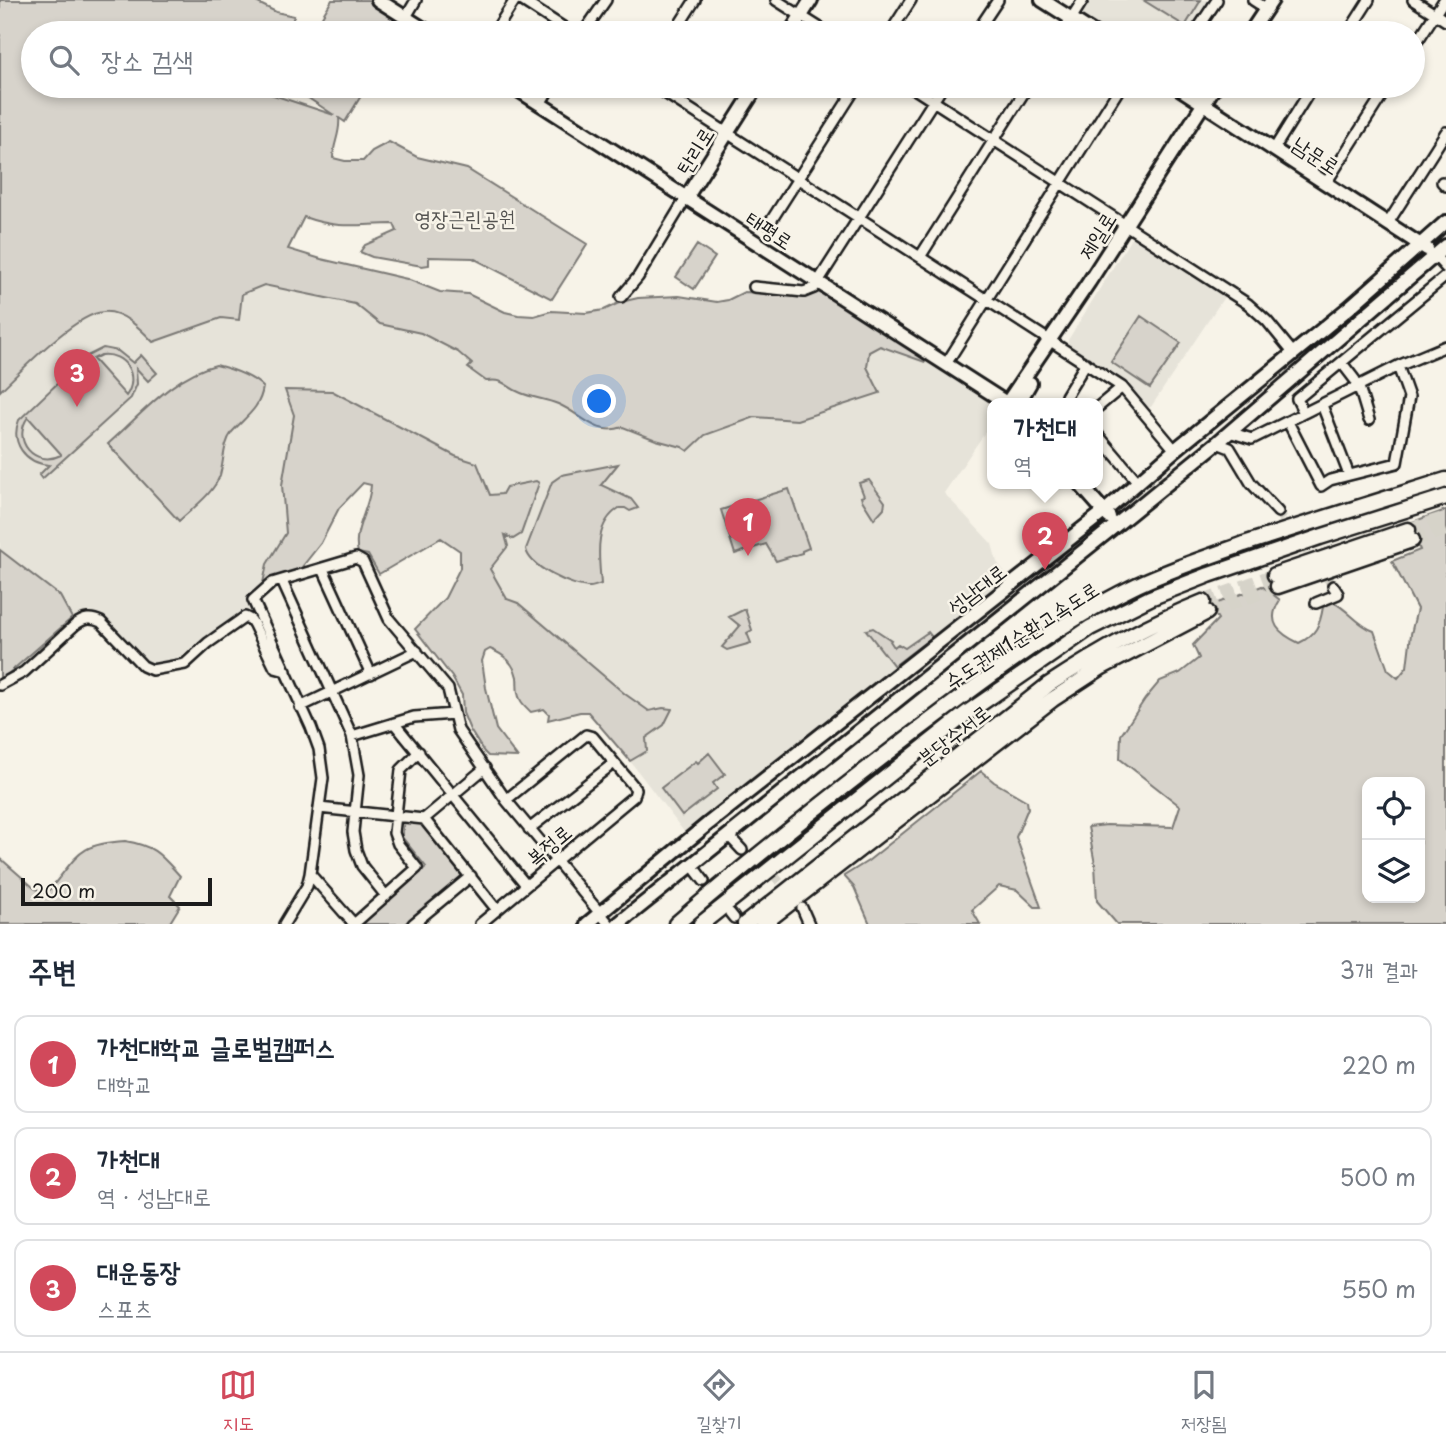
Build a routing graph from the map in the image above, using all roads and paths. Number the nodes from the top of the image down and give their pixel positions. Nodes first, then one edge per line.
1 (378, 0) edge
2 (416, 0) edge
3 (515, 0) edge
4 (521, 0) edge
5 (606, 0) edge
6 (695, 0) edge
7 (776, 0) edge
8 (811, 0) edge
9 (911, 0) edge
10 (998, 0) edge
11 (1042, 0) edge
12 (1083, 0) edge
13 (1217, 0) edge
14 (1253, 0) edge
15 (1369, 0) edge
16 (1413, 0) edge
17 (1444, 0) edge
18 (1272, 3) edge
19 (1435, 14) junction
20 (801, 16) junction
21 (406, 17) junction
22 (1071, 19) junction
23 (412, 21) edge
24 (502, 21) edge
25 (553, 21) edge
26 (591, 21) edge
27 (682, 21) edge
28 (798, 21) edge
29 (809, 21) edge
30 (898, 21) edge
31 (984, 21) edge
32 (1074, 21) edge
33 (1203, 21) edge
34 (1260, 21) edge
35 (1356, 21) edge
36 (1446, 21) edge
37 (1425, 29) edge
38 (531, 98) edge
39 (544, 98) edge
40 (673, 98) edge
41 (749, 98) edge
42 (849, 98) edge
43 (928, 98) edge
44 (935, 98) edge
45 (1020, 98) edge
46 (1114, 98) edge
47 (1194, 98) edge
48 (1210, 98) edge
49 (1306, 98) edge
50 (1380, 98) edge
51 (933, 101) junction
52 (540, 104) junction
53 (1205, 105) junction
54 (1446, 132) edge
55 (727, 133) junction
56 (994, 140) junction
57 (1274, 149) junction
58 (797, 179) junction
59 (1061, 183) junction
60 (1326, 183) junction
61 (687, 198) junction
62 (858, 218) junction
63 (1446, 222) edge
64 (769, 223) dead end
65 (1388, 223) junction
66 (1128, 226) junction
67 (1422, 245) junction
68 (1446, 246) edge
69 (1435, 256) junction
70 (920, 257) junction
71 (1446, 268) edge
72 (1446, 276) edge
73 (818, 283) junction
74 (754, 287) dead end
75 (621, 297) dead end
76 (988, 300) junction
77 (1053, 341) junction
78 (1446, 346) edge
79 (1294, 354) junction
80 (1086, 363) junction
81 (1342, 363) junction
82 (946, 364) junction
83 (1398, 366) junction
84 (1357, 384) junction
85 (1122, 387) junction
86 (1003, 398) edge
87 (1014, 398) edge
88 (1066, 398) edge
89 (1103, 402) edge
90 (1322, 405) junction
91 (1304, 414) junction
92 (1369, 420) dead end
93 (1288, 422) junction
94 (1229, 432) junction
95 (1103, 442) edge
96 (1217, 443) junction
97 (1175, 450) junction
98 (1349, 475) junction
99 (1446, 480) edge
100 (1138, 482) junction
101 (1084, 489) edge
102 (1446, 497) edge
103 (1105, 512) junction
104 (1278, 512) tunnel mouth
105 (1117, 525) junction
106 (1410, 535) tunnel mouth
107 (323, 569) junction
108 (1277, 580) tunnel mouth
109 (282, 581) junction
110 (1333, 586) dead end
111 (1316, 603) dead end
112 (977, 612) junction
113 (989, 627) junction
114 (417, 651) junction
115 (286, 671) junction
116 (371, 674) junction
117 (0, 685) edge
118 (333, 692) junction
119 (300, 706) junction
120 (454, 714) junction
121 (394, 723) junction
122 (352, 736) junction
123 (419, 752) junction
124 (614, 763) junction
125 (485, 768) junction
126 (454, 794) junction
127 (506, 800) junction
128 (319, 808) junction
129 (356, 811) junction
130 (396, 815) junction
131 (424, 819) junction
132 (529, 829) junction
133 (728, 835) junction
134 (742, 850) tunnel mouth
135 (556, 860) junction
136 (691, 864) junction
137 (653, 869) junction
138 (310, 874) junction
139 (471, 876) junction
140 (704, 881) dead end
141 (526, 885) junction
142 (665, 885) junction
143 (629, 888) junction
144 (386, 897) junction
145 (642, 904) junction
146 (802, 908) dead end
147 (497, 910) junction
148 (600, 913) junction
149 (736, 918) edge
150 (285, 924) edge
151 (354, 924) edge
152 (413, 924) edge
153 (480, 924) edge
154 (587, 924) edge
155 (609, 924) edge
156 (618, 924) edge
157 (676, 924) edge
158 (701, 924) edge
159 (763, 924) edge
160 (809, 924) edge

1 - 21 main road
2 - 21 street
3 - 24 street
4 - 25 street
5 - 26 street
6 - 27 street
7 - 20 street
8 - 20 main road
9 - 30 street
10 - 31 street
11 - 22 main road
12 - 22 street
13 - 33 street
14 - 18 street
15 - 35 street
16 - 19 street
17 - 19 street
18 - 34 main road
19 - 36 street
19 - 37 street
20 - 28 main road
20 - 29 street
21 - 23 main road
22 - 32 main road
38 - 52 main road, 태평로
39 - 52 street
40 - 55 street
41 - 55 main road, 탄리로
42 - 58 street
43 - 51 street
44 - 51 street
45 - 56 street
46 - 59 street
47 - 53 main road, 남문로
48 - 53 main road, 제일로
49 - 57 street
50 - 60 street
51 - 56 street
51 - 62 street
52 - 61 main road, 태평로
53 - 57 main road, 남문로
53 - 66 main road, 제일로
54 - 65 street
55 - 58 street
55 - 61 main road, 탄리로
56 - 59 street
56 - 70 street
57 - 60 main road, 남문로
58 - 62 street
58 - 64 street
59 - 66 street
59 - 76 street
60 - 65 main road, 남문로
61 - 73 main road, 태평로
61 - 75 street
62 - 70 street
62 - 73 street
63 - 67 main road, 성남대로
65 - 67 main road, 남문로
66 - 77 main road, 제일로
66 - 79 street
67 - 69 main road, 남문로
67 - 79 main road, 성남대로
68 - 69 main road, 성남대로
69 - 71 street
69 - 94 main road, 성남대로
70 - 76 street
72 - 81 street
73 - 74 street
73 - 82 main road, 태평로
76 - 77 street
76 - 82 street
77 - 80 street
77 - 87 main road, 제일로
78 - 83 street
79 - 97 main road, 성남대로
80 - 85 street
80 - 88 street
81 - 84 street
81 - 91 street
82 - 86 main road, 태평로
83 - 84 street
83 - 98 street
84 - 90 street
84 - 92 street
85 - 89 street
85 - 97 street
90 - 91 street
90 - 98 street
91 - 93 street
93 - 94 street
93 - 98 street
94 - 96 main road, 성남대로
95 - 100 street
96 - 104 street
96 - 105 main road, 성남대로
97 - 100 main road, 성남대로
99 - 157 highway, 수도권제1순환고속도로
100 - 103 main road, 성남대로
101 - 103 main road
102 - 158 highway, 수도권제1순환고속도로
103 - 105 main road
103 - 112 main road, 성남대로
105 - 113 main road, 성남대로
106 - 108 highway
107 - 109 street
107 - 114 street
107 - 116 street
109 - 115 street
109 - 118 street
110 - 111 street
112 - 113 main road
112 - 137 main road, 성남대로
113 - 133 main road, 성남대로
114 - 116 street
114 - 120 street
115 - 117 street
115 - 119 street
116 - 118 street
118 - 119 street
118 - 122 street
119 - 128 street
120 - 121 street
120 - 125 street
121 - 122 street
121 - 123 street
122 - 129 street
123 - 126 street
123 - 130 street
124 - 127 street
124 - 132 street
124 - 135 street, 복정로
125 - 126 street
125 - 127 street
126 - 131 street
126 - 141 street
127 - 132 street
128 - 129 street
128 - 138 street
129 - 130 street
129 - 144 street
130 - 131 street
130 - 144 street
131 - 139 street
132 - 135 street
133 - 134 street
133 - 136 main road, 성남대로
135 - 141 street, 복정로
135 - 148 street
136 - 140 street
136 - 142 main road, 성남대로
137 - 142 main road
137 - 143 main road, 성남대로
138 - 150 street
138 - 151 street
139 - 147 street
139 - 152 street
141 - 147 street, 복정로
142 - 145 main road, 성남대로
143 - 145 main road
143 - 148 main road, 성남대로
144 - 151 street
145 - 156 main road, 성남대로
146 - 160 street
147 - 153 street, 복정로
148 - 154 main road, 성남대로
148 - 155 street
149 - 159 highway, 분당수서로

